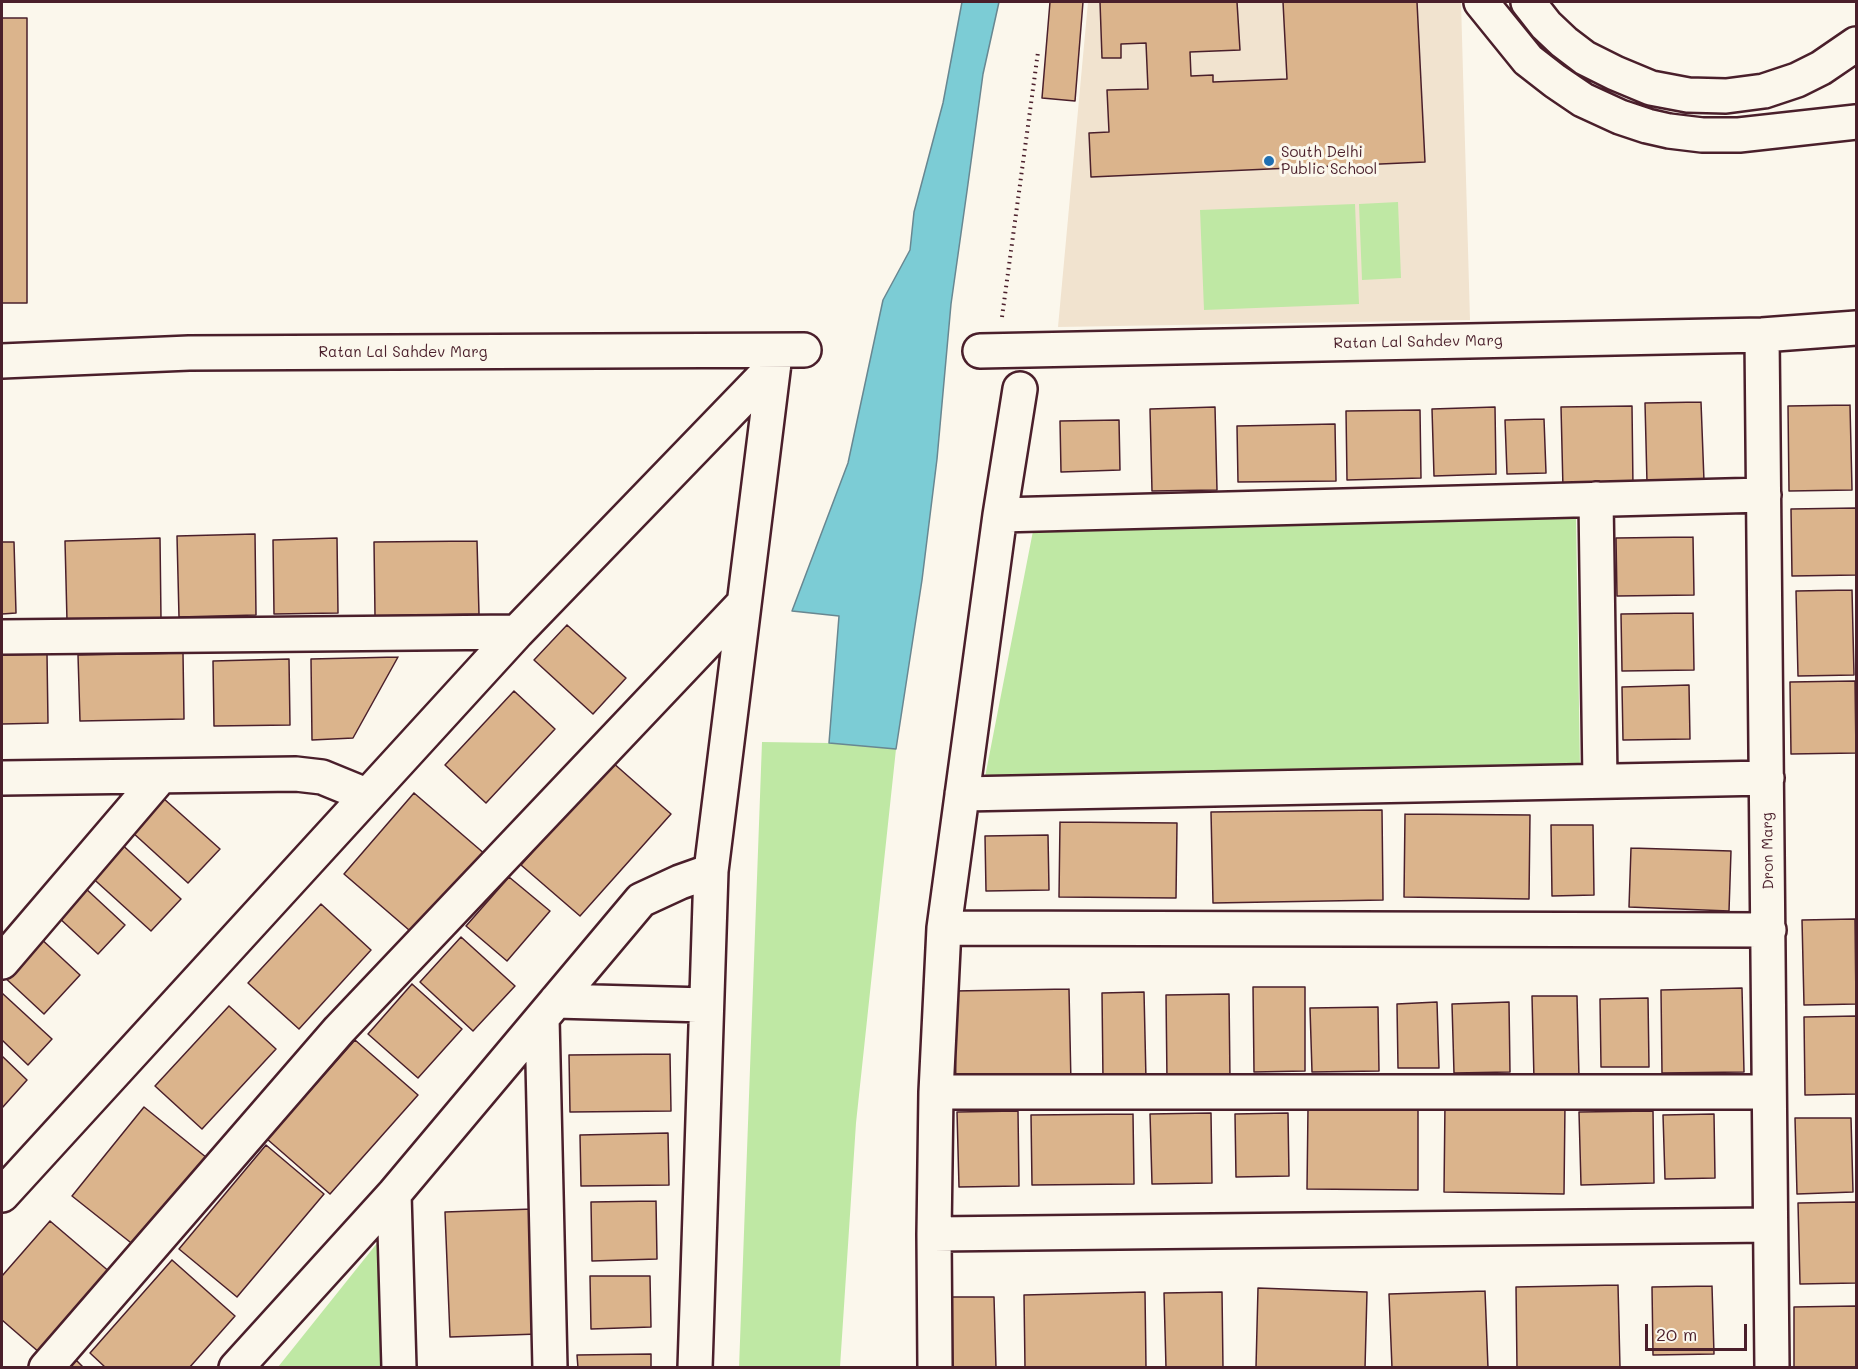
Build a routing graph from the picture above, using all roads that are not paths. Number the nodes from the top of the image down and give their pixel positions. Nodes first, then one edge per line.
1 (1481, 2) edge
2 (1528, 2) edge
3 (1857, 45) edge
4 (1857, 122) edge
5 (1857, 328) edge
6 (1762, 335) junction
7 (988, 351) road end
8 (782, 357) junction
9 (2, 361) edge
10 (1020, 389) dead end
11 (1764, 495) junction
12 (1596, 499) junction
13 (1000, 515) junction
14 (743, 604) junction
15 (517, 632) junction
16 (2, 637) edge
17 (161, 776) junction
18 (2, 778) edge
19 (1767, 778) junction
20 (1600, 781) junction
21 (962, 794) junction
22 (366, 795) junction
23 (711, 872) junction
24 (944, 928) junction
25 (1768, 930) junction
26 (2, 962) edge
27 (706, 1005) junction
28 (549, 1009) junction
29 (936, 1092) junction
30 (1769, 1092) junction
31 (394, 1194) junction
32 (2, 1195) edge
33 (1770, 1225) junction
34 (934, 1234) junction
35 (46, 1368) edge
36 (236, 1368) edge
37 (399, 1368) edge
38 (550, 1368) edge
39 (695, 1368) edge
40 (935, 1368) edge
41 (1772, 1368) edge

1 - 4 street
2 - 3 street
5 - 6 street, Ratan Lal Sahdev Marg
6 - 7 street, Ratan Lal Sahdev Marg
6 - 11 street, Dron Marg
8 - 9 street, Ratan Lal Sahdev Marg
8 - 14 street
8 - 15 street
10 - 13 street
11 - 12 street
11 - 19 street, Dron Marg
12 - 13 street
12 - 20 street
13 - 21 street
14 - 23 street
14 - 35 street
15 - 16 street
15 - 22 street
17 - 18 street
17 - 22 street
17 - 26 street
19 - 20 street
19 - 25 street, Dron Marg
20 - 21 street
21 - 24 street
22 - 32 street
23 - 27 street
23 - 28 street
24 - 25 street
24 - 29 street
25 - 30 street, Dron Marg
27 - 28 street
27 - 39 street
28 - 31 street
28 - 38 street
29 - 30 street
29 - 34 street
30 - 33 street, Dron Marg
31 - 36 street
31 - 37 street
33 - 34 street
33 - 41 street, Dron Marg
34 - 40 street

